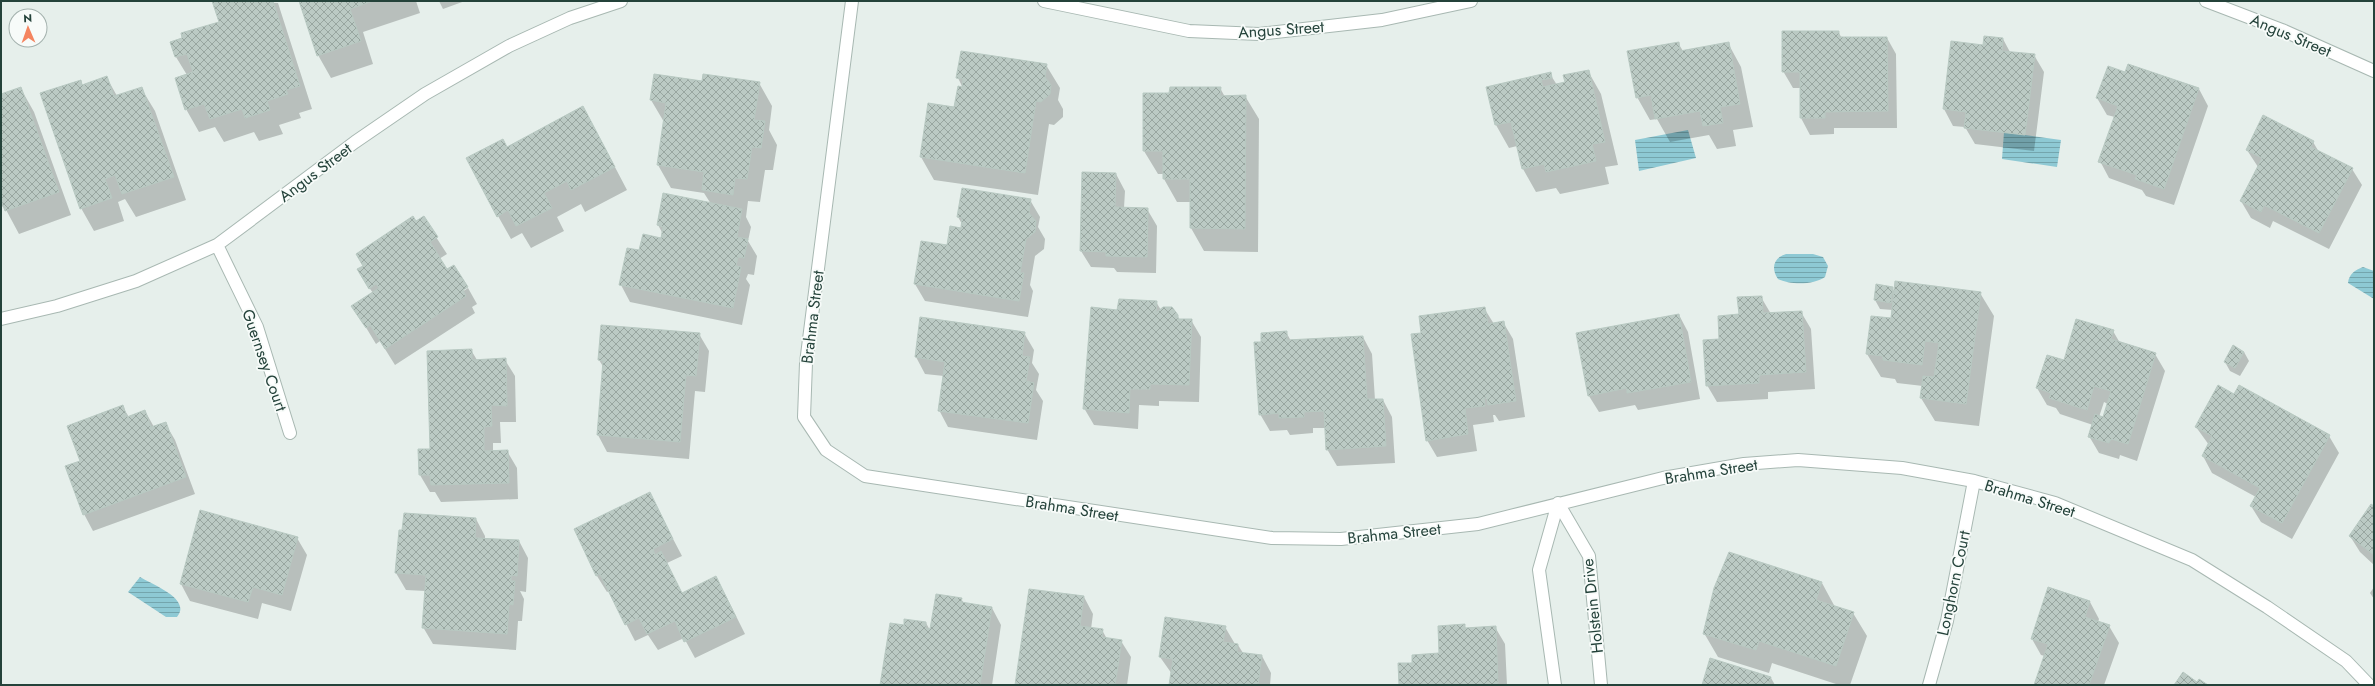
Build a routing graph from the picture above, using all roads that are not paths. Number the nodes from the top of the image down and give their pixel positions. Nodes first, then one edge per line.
1 (621, 1) edge
2 (852, 1) edge
3 (1044, 1) edge
4 (1470, 1) edge
5 (2206, 1) edge
6 (2374, 71) edge
7 (217, 245) junction
8 (1, 319) edge
9 (290, 433) dead end
10 (1974, 481) junction
11 (1558, 503) junction
12 (1555, 685) edge
13 (1601, 685) edge
14 (1929, 685) edge
15 (2369, 685) edge

1 - 7 street, Angus Street
2 - 11 street, Brahma Street
3 - 4 street, Angus Street
5 - 6 street, Angus Street
7 - 8 street, Angus Street
7 - 9 street, Guernsey Court
10 - 11 street, Brahma Street
10 - 14 street, Longhorn Court
10 - 15 street, Brahma Street
11 - 12 street
11 - 13 street, Holstein Drive

